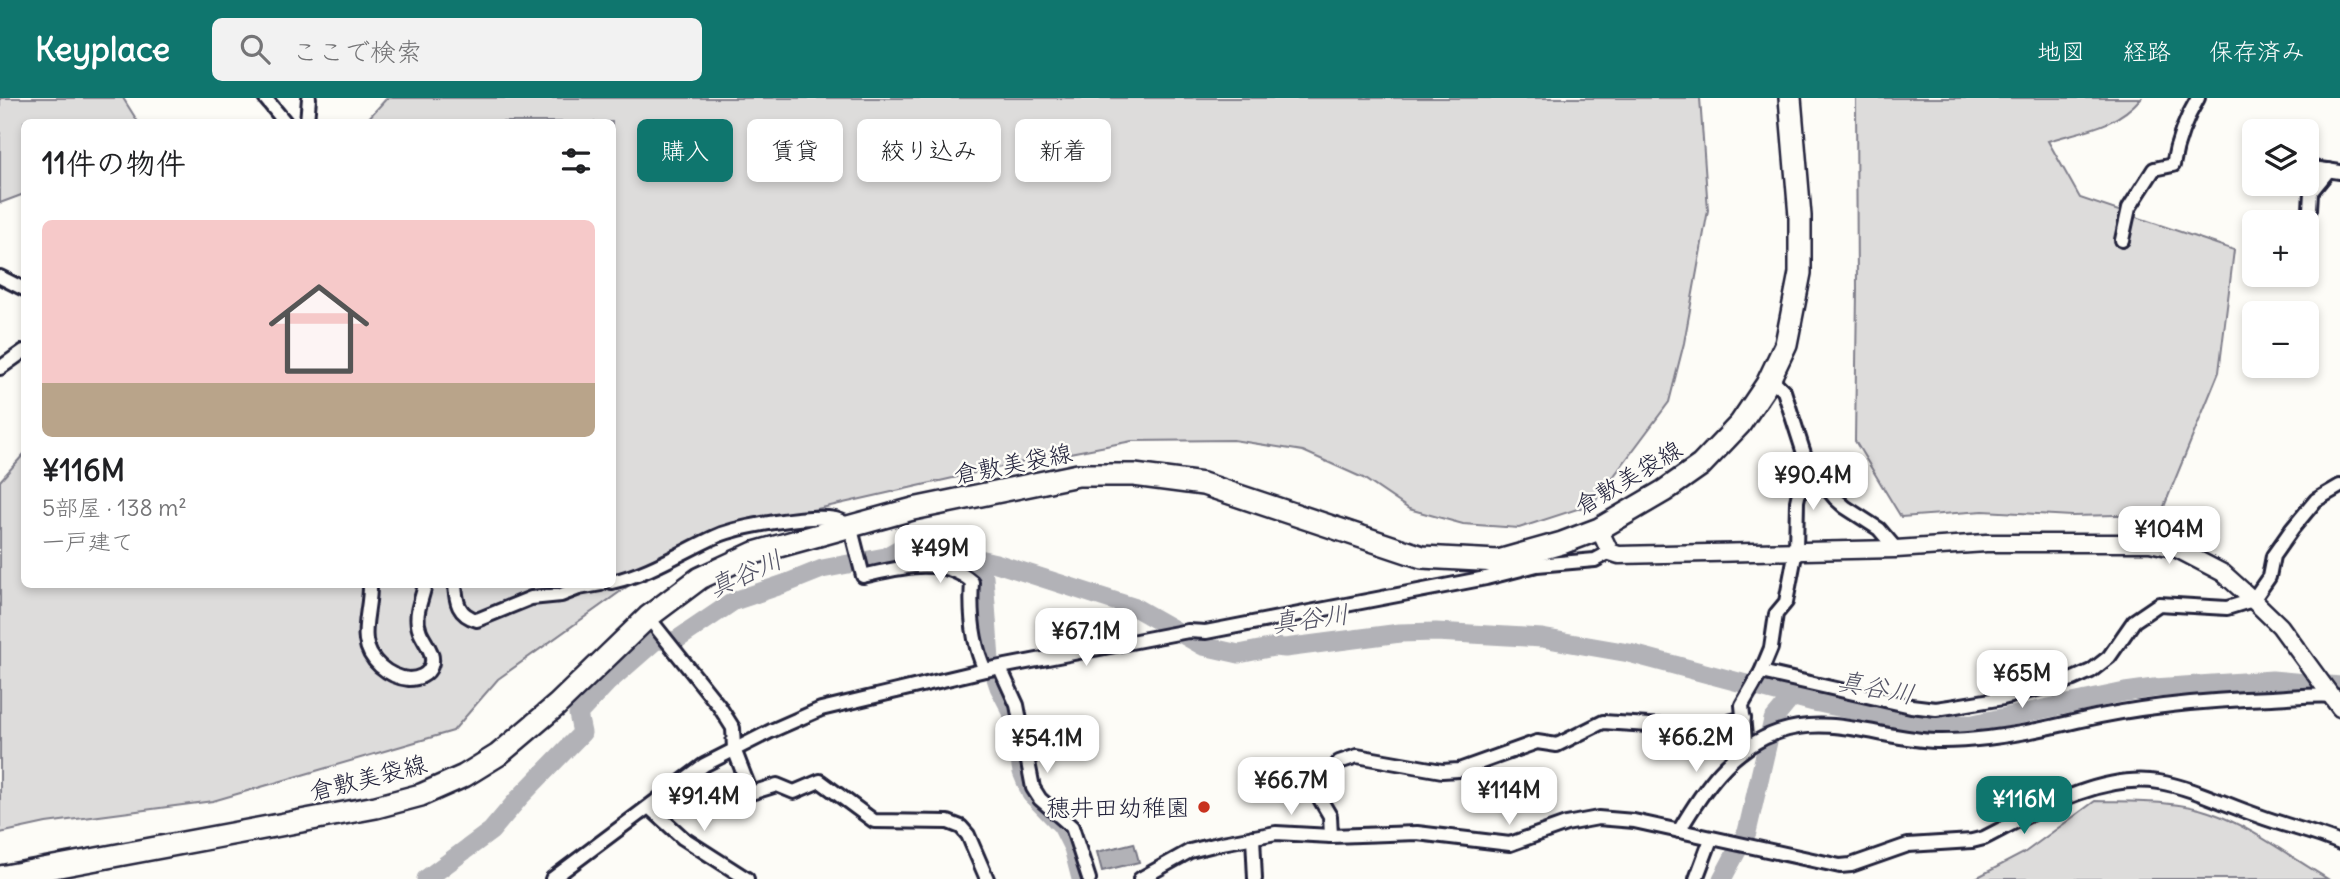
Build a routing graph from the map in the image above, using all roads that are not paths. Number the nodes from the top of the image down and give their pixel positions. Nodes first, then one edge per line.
1 (265, 98) edge
2 (309, 98) edge
3 (1790, 98) edge
4 (2198, 98) edge
5 (282, 119) edge
6 (307, 119) edge
7 (2334, 171) edge
8 (2310, 210) edge
9 (2122, 240) dead end
10 (0, 277) edge
11 (21, 288) edge
12 (21, 353) edge
13 (0, 368) edge
14 (1770, 377) junction
15 (1808, 466) junction
16 (2340, 486) edge
17 (1599, 529) junction
18 (852, 532) junction
19 (1896, 549) junction
20 (1796, 550) junction
21 (1610, 552) junction
22 (616, 581) edge
23 (370, 588) edge
24 (424, 588) edge
25 (455, 588) edge
26 (579, 588) edge
27 (2253, 600) junction
28 (652, 622) junction
29 (993, 669) junction
30 (1761, 672) junction
31 (2334, 697) edge
32 (1744, 718) junction
33 (1746, 748) junction
34 (734, 749) junction
35 (649, 807) junction
36 (1679, 831) junction
37 (1331, 836) junction
38 (1253, 837) junction
39 (1711, 839) junction
40 (2340, 843) edge
41 (0, 877) edge
42 (552, 879) edge
43 (747, 879) edge
44 (987, 879) edge
45 (1089, 879) edge
46 (1140, 879) edge
47 (1255, 879) edge
48 (1696, 879) edge

1 - 5 street
2 - 6 street
3 - 14 main road, 倉敷美袋線
4 - 9 street
7 - 8 street
10 - 11 street
12 - 13 street
14 - 15 street
14 - 17 main road, 倉敷美袋線
15 - 19 street
15 - 20 street
16 - 27 street
17 - 18 main road, 倉敷美袋線
17 - 21 street
18 - 22 street
18 - 28 main road, 倉敷美袋線
18 - 29 street
19 - 20 street
19 - 27 street
20 - 21 street
20 - 30 street
21 - 29 street
23 - 24 street
25 - 26 street
27 - 30 street
27 - 31 street
28 - 34 street
28 - 41 main road, 倉敷美袋線
29 - 34 street
29 - 45 street
30 - 32 street
31 - 33 street
32 - 33 street
32 - 37 street
33 - 36 street
34 - 35 street
34 - 44 street
35 - 42 street
35 - 43 street
36 - 37 street
36 - 39 street
37 - 38 street
38 - 46 street
38 - 47 street
39 - 40 street
39 - 48 street

